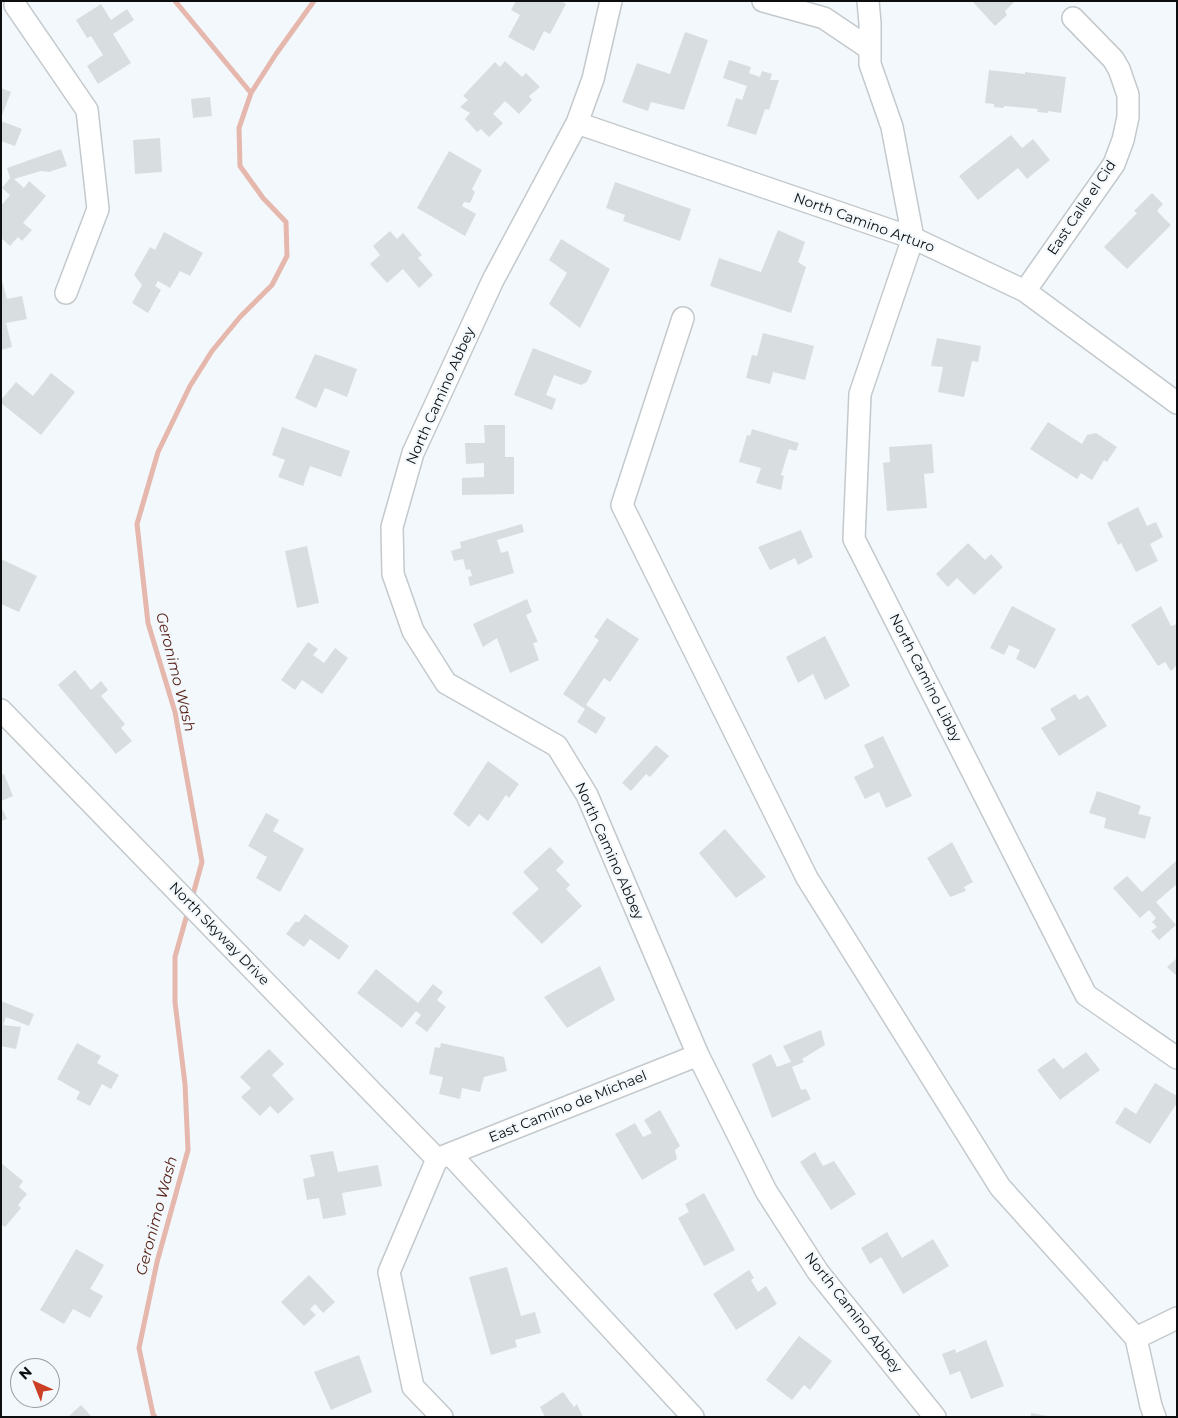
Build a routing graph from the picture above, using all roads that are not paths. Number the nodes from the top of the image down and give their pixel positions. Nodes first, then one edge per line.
1 (611, 1) edge
2 (763, 1) edge
3 (868, 1) edge
4 (11, 8) edge
5 (1073, 18) dead end
6 (870, 49) junction
7 (577, 124) junction
8 (913, 238) junction
9 (1025, 291) junction
10 (66, 293) dead end
11 (682, 318) dead end
12 (1177, 404) edge
13 (1, 710) edge
14 (698, 1055) junction
15 (1177, 1058) edge
16 (444, 1156) junction
17 (1177, 1318) edge
18 (1136, 1338) junction
19 (442, 1417) edge
20 (694, 1417) edge
21 (935, 1417) edge
22 (1155, 1417) edge

1 - 7 street, North Camino Abbey
2 - 6 street
3 - 6 street
4 - 10 street
5 - 9 street, East Calle el Cid
6 - 8 street
7 - 8 street, North Camino Arturo
7 - 14 street, North Camino Abbey
8 - 9 street, North Camino Arturo
8 - 15 street, North Camino Libby
9 - 12 street, North Camino Arturo
11 - 18 street
13 - 16 street, North Skyway Drive
14 - 16 street, East Camino de Michael
14 - 21 street, North Camino Abbey
16 - 19 street
16 - 20 street, North Skyway Drive
17 - 18 street
18 - 22 street

